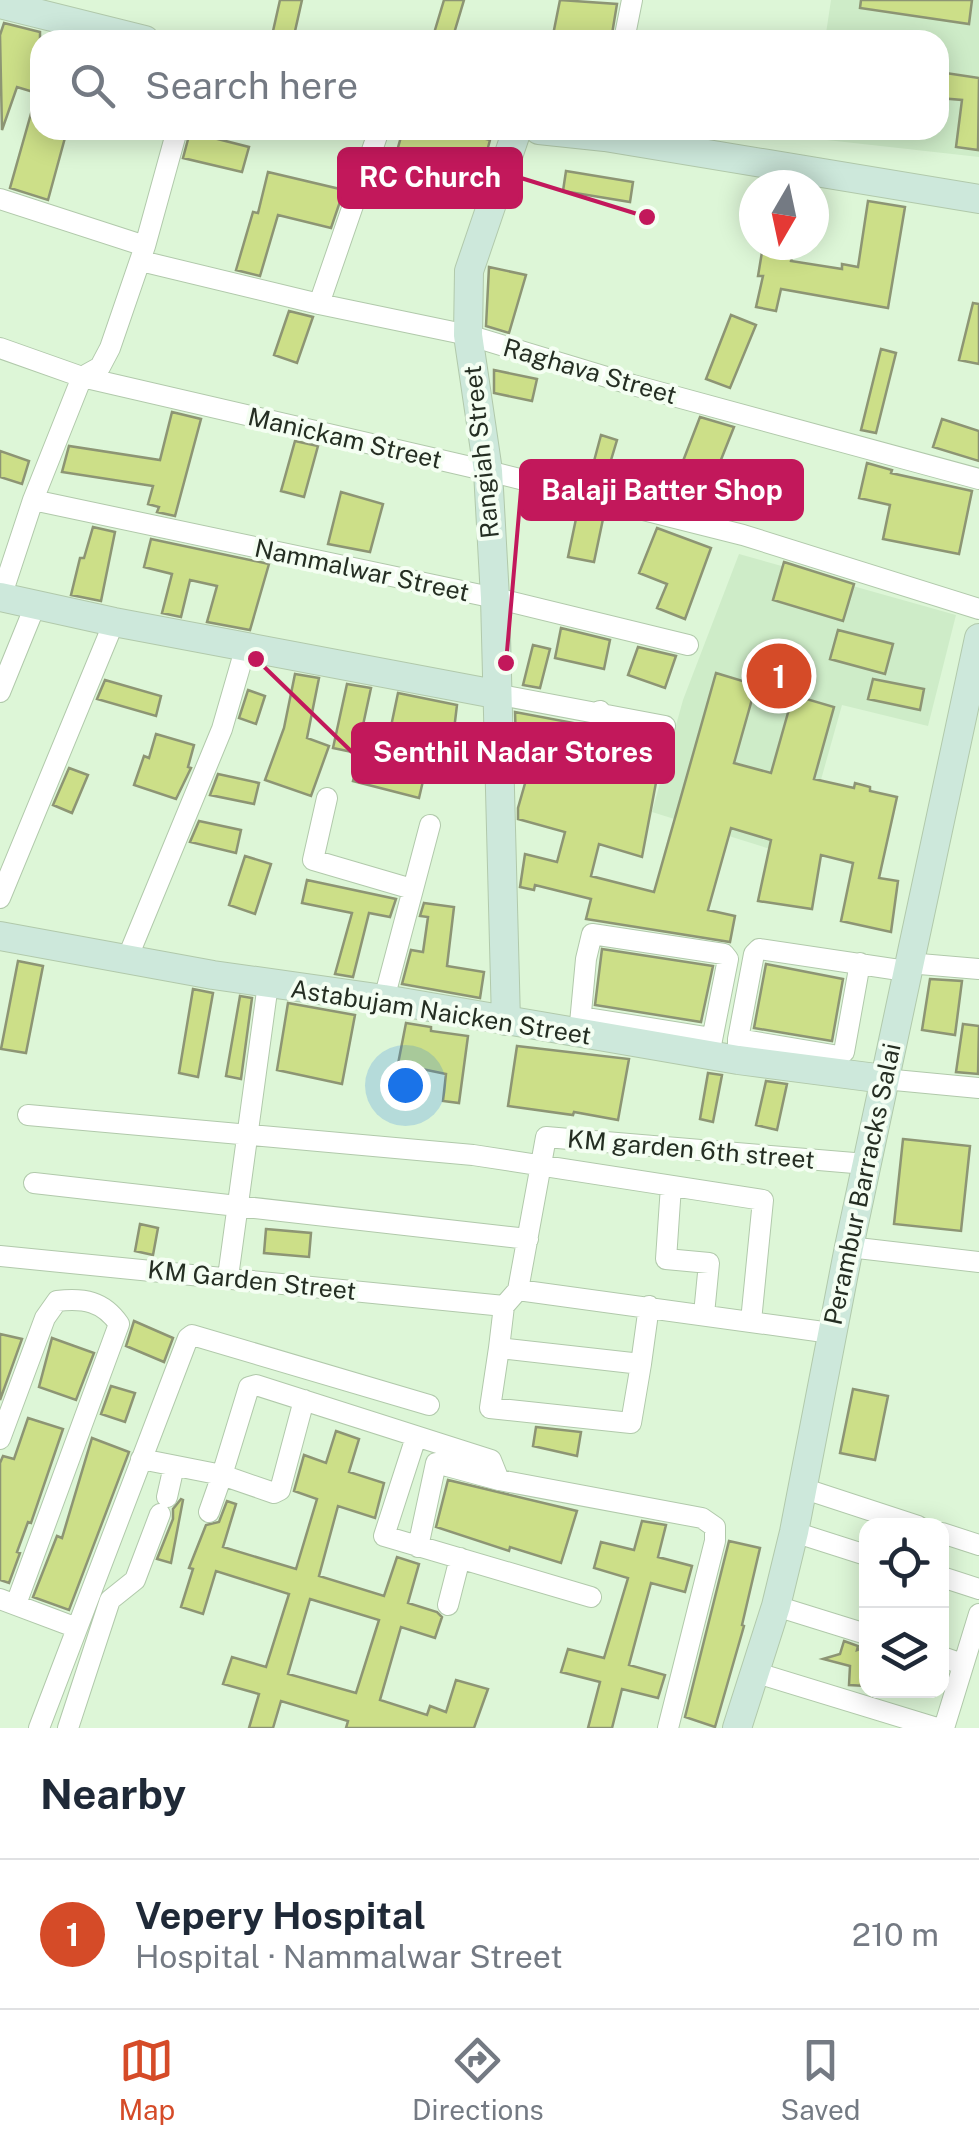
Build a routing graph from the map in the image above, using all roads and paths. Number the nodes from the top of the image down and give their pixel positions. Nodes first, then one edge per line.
1 (632, 0) edge
2 (0, 4) edge
3 (104, 30) edge
4 (626, 30) edge
5 (174, 140) edge
6 (375, 140) edge
7 (514, 140) edge
8 (646, 140) edge
9 (979, 199) edge
10 (0, 200) edge
11 (143, 254) junction
12 (320, 304) junction
13 (468, 335) junction
14 (0, 348) edge
15 (82, 377) junction
16 (488, 472) junction
17 (979, 479) edge
18 (33, 500) junction
19 (0, 597) edge
20 (495, 598) junction
21 (35, 606) junction
22 (979, 610) edge
23 (114, 622) junction
24 (979, 638) edge
25 (688, 645) dead end
26 (246, 646) junction
27 (0, 692) edge
28 (496, 694) junction
29 (600, 711) junction
30 (665, 726) dead end
31 (593, 758) dead end
32 (327, 798) dead end
33 (430, 825) dead end
34 (412, 889) junction
35 (0, 898) edge
36 (0, 936) edge
37 (126, 959) junction
38 (860, 963) junction
39 (907, 967) junction
40 (979, 969) edge
41 (268, 984) junction
42 (384, 999) junction
43 (506, 1022) junction
44 (580, 1026) junction
45 (710, 1046) junction
46 (738, 1050) junction
47 (884, 1079) junction
48 (979, 1088) edge
49 (28, 1114) dead end
50 (245, 1134) junction
51 (866, 1164) junction
52 (539, 1166) junction
53 (34, 1184) dead end
54 (671, 1186) junction
55 (235, 1206) junction
56 (528, 1240) junction
57 (849, 1248) junction
58 (0, 1256) edge
59 (979, 1262) edge
60 (228, 1278) junction
61 (511, 1298) junction
62 (649, 1306) junction
63 (704, 1314) junction
64 (751, 1321) junction
65 (831, 1333) junction
66 (499, 1348) junction
67 (641, 1364) junction
68 (304, 1400) junction
69 (430, 1406) dead end
70 (416, 1437) junction
71 (0, 1440) edge
72 (141, 1459) junction
73 (174, 1466) junction
74 (222, 1475) junction
75 (499, 1480) junction
76 (802, 1488) junction
77 (209, 1512) dead end
78 (894, 1518) edge
79 (794, 1532) junction
80 (949, 1535) edge
81 (979, 1545) edge
82 (418, 1547) junction
83 (859, 1552) edge
84 (460, 1558) junction
85 (949, 1580) edge
86 (979, 1589) edge
87 (591, 1597) dead end
88 (8, 1601) edge
89 (448, 1605) dead end
90 (776, 1606) junction
91 (979, 1614) edge
92 (77, 1628) junction
93 (859, 1632) edge
94 (952, 1660) edge
95 (754, 1672) junction
96 (39, 1728) edge
97 (68, 1728) edge
98 (668, 1728) edge
99 (737, 1728) edge
100 (940, 1728) edge

1 - 4 street
2 - 3 street
5 - 11 street
6 - 12 street
7 - 13 street, Rangiah Street
8 - 9 street
10 - 11 street, Raghava Street
11 - 12 street, Raghava Street
11 - 15 street
12 - 13 street, Raghava Street
13 - 16 street, Rangiah Street
13 - 17 street, Raghava Street
14 - 15 street, Manickam Street
15 - 16 street, Manickam Street
15 - 18 street
16 - 20 street, Rangiah Street
16 - 22 street, Manickam Street
18 - 19 street
18 - 20 street, Nammalwar Street
19 - 21 street
20 - 25 street, Nammalwar Street
20 - 28 street, Rangiah Street
21 - 23 street
21 - 27 street
23 - 26 street
23 - 35 street
24 - 39 street, Perambur Barracks Salai
26 - 28 street
26 - 37 street
28 - 29 street
28 - 43 street, Rangiah Street
29 - 30 street
29 - 31 street
32 - 34 street
33 - 34 street
34 - 42 street
36 - 37 street, Astabujam Naicken Street
37 - 41 street, Astabujam Naicken Street
38 - 39 street
38 - 46 street
38 - 46 street
39 - 40 street
39 - 47 street, Perambur Barracks Salai
41 - 42 street, Astabujam Naicken Street
41 - 50 street
42 - 43 street, Astabujam Naicken Street
43 - 44 street, Astabujam Naicken Street
44 - 45 street, Astabujam Naicken Street
44 - 45 street
45 - 46 street, Astabujam Naicken Street
46 - 47 street, Astabujam Naicken Street
47 - 48 street
47 - 51 street, Perambur Barracks Salai
49 - 50 street
50 - 52 street
50 - 55 street
51 - 52 street, KM garden 6th street
51 - 57 street, Perambur Barracks Salai
52 - 54 street
52 - 56 street
53 - 55 street
54 - 63 street
54 - 64 street
55 - 56 street
55 - 60 street
56 - 61 street
57 - 59 street
57 - 65 street, Perambur Barracks Salai
58 - 60 street, KM Garden Street
60 - 61 street, KM Garden Street
61 - 62 street, KM Garden Street
61 - 66 street
62 - 63 street, KM Garden Street
62 - 67 street
63 - 64 street, KM Garden Street
64 - 65 street, KM Garden Street
65 - 76 street, Perambur Barracks Salai
66 - 67 street
66 - 67 street
68 - 70 street
68 - 74 street
68 - 74 street
69 - 72 street
70 - 75 street
70 - 82 street
71 - 88 street
72 - 73 street
72 - 92 street
73 - 74 street
73 - 97 street
74 - 77 street
75 - 82 street
75 - 98 street
76 - 78 street
76 - 79 street, Perambur Barracks Salai
79 - 83 street
79 - 90 street, Perambur Barracks Salai
80 - 81 street
82 - 84 street
84 - 87 street
84 - 89 street
85 - 86 street
88 - 92 street
90 - 93 street
90 - 95 street, Perambur Barracks Salai
91 - 94 street
92 - 96 street
94 - 100 street
95 - 99 street, Perambur Barracks Salai
95 - 100 street

